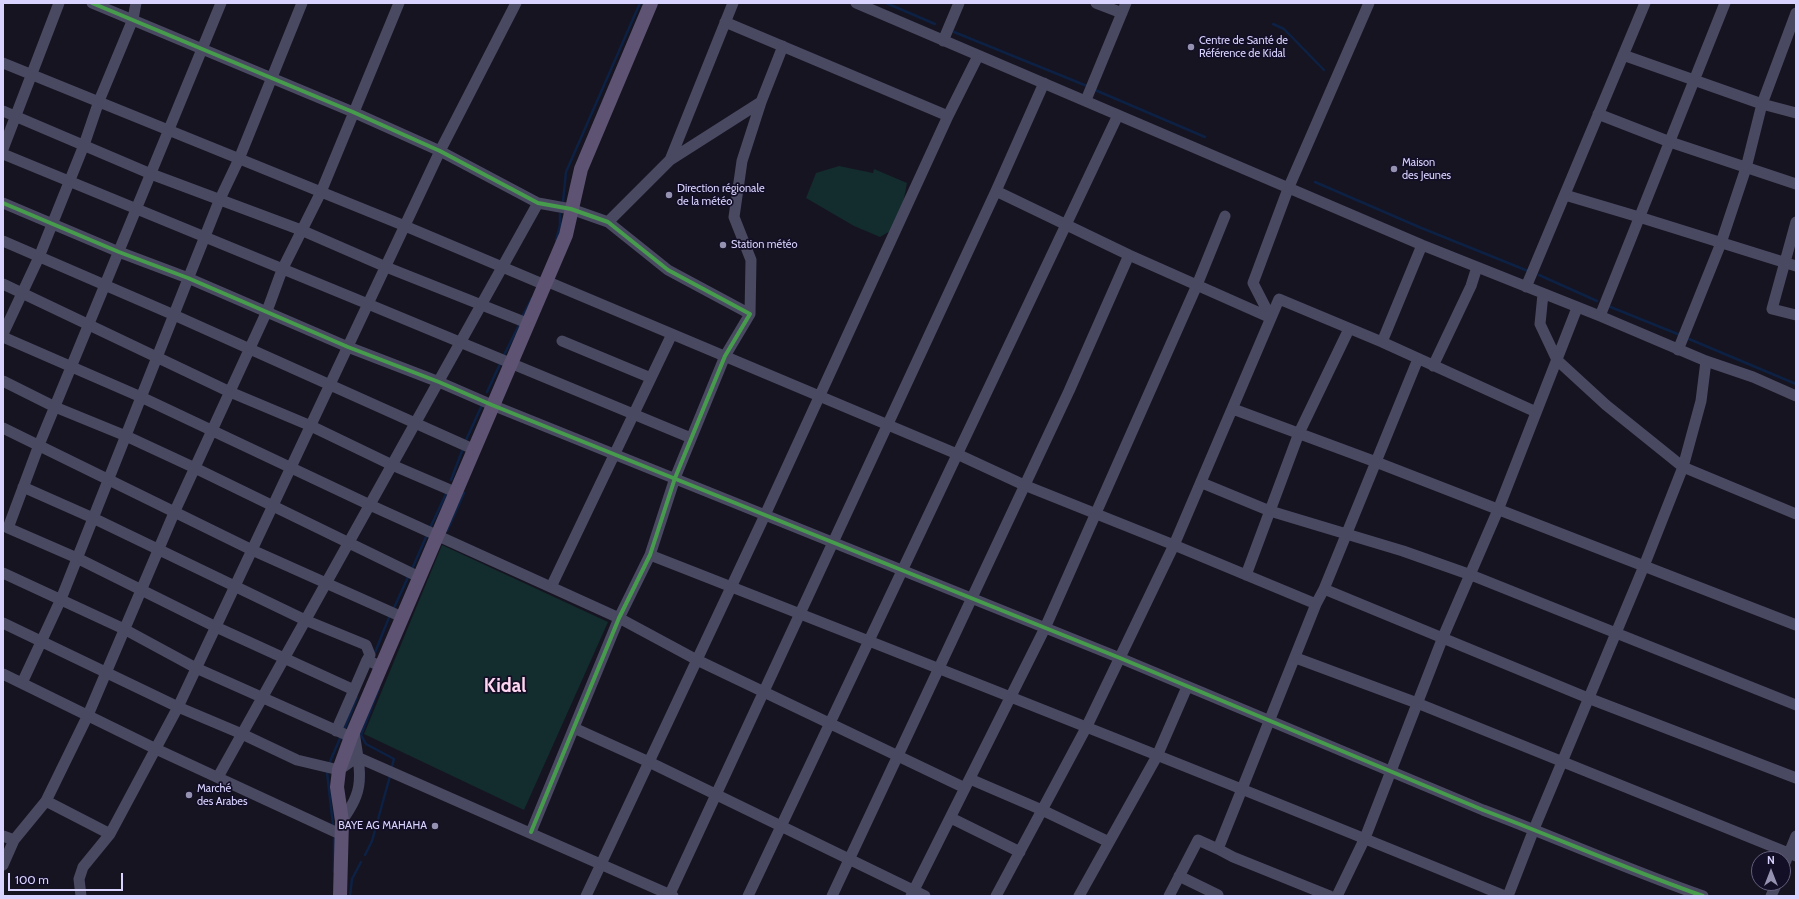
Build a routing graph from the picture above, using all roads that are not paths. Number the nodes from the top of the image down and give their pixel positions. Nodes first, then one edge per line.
1 (59, 3) edge
2 (92, 3) edge
3 (136, 3) edge
4 (221, 3) edge
5 (302, 3) edge
6 (399, 3) edge
7 (516, 3) edge
8 (651, 3) edge
9 (733, 3) edge
10 (856, 3) edge
11 (959, 3) edge
12 (1096, 3) edge
13 (1369, 3) edge
14 (1645, 3) edge
15 (1726, 3) edge
16 (1124, 8) edge
17 (1796, 13) edge
18 (133, 19) junction
19 (725, 22) junction
20 (943, 40) junction
21 (783, 46) junction
22 (202, 49) junction
23 (1623, 55) junction
24 (978, 56) junction
25 (3, 62) edge
26 (32, 74) junction
27 (272, 78) junction
28 (1694, 81) junction
29 (1044, 83) junction
30 (1086, 100) junction
31 (99, 101) junction
32 (761, 102) junction
33 (1762, 104) junction
34 (3, 111) edge
35 (353, 112) junction
36 (1796, 113) edge
37 (1598, 114) junction
38 (1118, 115) junction
39 (948, 116) junction
40 (16, 117) junction
41 (169, 130) junction
42 (1670, 142) junction
43 (84, 145) junction
44 (3, 149) edge
45 (440, 151) junction
46 (3, 154) edge
47 (239, 159) junction
48 (670, 160) junction
49 (1746, 168) junction
50 (151, 174) junction
51 (70, 180) junction
52 (1796, 184) edge
53 (1288, 189) junction
54 (996, 191) junction
55 (321, 192) junction
56 (1565, 195) junction
57 (219, 201) junction
58 (3, 203) edge
59 (538, 203) junction
60 (137, 208) junction
61 (571, 209) junction
62 (1225, 216) dead end
63 (1639, 217) junction
64 (608, 222) junction
65 (1796, 222) edge
66 (53, 224) junction
67 (1067, 225) junction
68 (405, 226) junction
69 (301, 230) junction
70 (205, 237) junction
71 (3, 241) edge
72 (1721, 243) junction
73 (1422, 245) junction
74 (119, 252) junction
75 (1129, 255) junction
76 (39, 257) junction
77 (1784, 262) junction
78 (1796, 266) edge
79 (386, 267) junction
80 (1477, 267) junction
81 (503, 268) junction
82 (282, 270) junction
83 (188, 278) junction
84 (545, 283) junction
85 (3, 284) edge
86 (1197, 285) junction
87 (105, 286) junction
88 (1526, 287) junction
89 (23, 293) junction
90 (1542, 294) junction
91 (368, 304) junction
92 (480, 305) junction
93 (1577, 308) junction
94 (267, 311) junction
95 (750, 314) junction
96 (174, 315) junction
97 (1796, 315) edge
98 (1600, 316) junction
99 (1271, 318) junction
100 (527, 323) junction
101 (89, 325) junction
102 (1349, 329) junction
103 (3, 334) edge
104 (672, 334) junction
105 (3, 338) edge
106 (562, 341) dead end
107 (1382, 342) junction
108 (460, 343) junction
109 (348, 347) junction
110 (250, 349) junction
111 (1678, 350) junction
112 (725, 356) junction
113 (157, 358) junction
114 (1418, 359) junction
115 (1557, 360) junction
116 (1706, 361) junction
117 (510, 363) junction
118 (1433, 366) junction
119 (72, 367) junction
120 (651, 378) junction
121 (3, 381) edge
122 (439, 382) junction
123 (330, 385) junction
124 (230, 392) junction
125 (819, 396) junction
126 (1796, 396) edge
127 (141, 397) junction
128 (492, 405) junction
129 (55, 407) junction
130 (1233, 409) junction
131 (1536, 412) junction
132 (634, 414) junction
133 (416, 423) junction
134 (887, 424) junction
135 (311, 426) junction
136 (3, 428) edge
137 (212, 432) junction
138 (1299, 434) junction
139 (126, 436) junction
140 (691, 438) junction
141 (39, 446) junction
142 (473, 449) junction
143 (615, 454) junction
144 (957, 454) junction
145 (1376, 462) junction
146 (392, 465) junction
147 (1684, 467) junction
148 (195, 468) junction
149 (291, 468) junction
150 (675, 478) junction
151 (108, 480) junction
152 (1202, 483) junction
153 (1024, 485) junction
154 (23, 487) junction
155 (455, 492) junction
156 (370, 506) junction
157 (272, 507) junction
158 (1498, 510) junction
159 (1270, 512) junction
160 (174, 513) junction
161 (1796, 514) edge
162 (765, 515) junction
163 (1096, 515) junction
164 (93, 518) junction
165 (1346, 534) junction
166 (436, 536) junction
167 (349, 542) junction
168 (833, 542) junction
169 (1174, 545) junction
170 (158, 550) junction
171 (252, 550) junction
172 (650, 554) junction
173 (77, 558) junction
174 (1644, 566) junction
175 (902, 570) junction
176 (3, 573) edge
177 (1246, 575) junction
178 (1471, 575) junction
179 (419, 577) junction
180 (326, 583) junction
181 (235, 585) junction
182 (551, 587) junction
183 (732, 587) junction
184 (1324, 589) junction
185 (141, 590) junction
186 (971, 598) junction
187 (61, 599) junction
188 (1316, 604) junction
189 (800, 613) junction
190 (402, 617) junction
191 (619, 618) junction
192 (305, 620) junction
193 (3, 623) edge
194 (1796, 625) edge
195 (216, 627) junction
196 (1045, 628) junction
197 (124, 629) junction
198 (1615, 634) junction
199 (1443, 637) junction
200 (41, 641) junction
201 (869, 641) junction
202 (285, 657) junction
203 (1120, 658) junction
204 (1296, 658) junction
205 (368, 660) junction
206 (697, 660) junction
207 (380, 666) junction
208 (196, 668) junction
209 (939, 668) junction
210 (106, 671) junction
211 (3, 674) edge
212 (22, 683) junction
213 (1187, 687) junction
214 (354, 690) junction
215 (764, 691) junction
216 (1011, 696) junction
217 (261, 697) junction
218 (1588, 698) junction
219 (1417, 703) junction
220 (1796, 705) edge
221 (178, 707) junction
222 (88, 715) junction
223 (1270, 720) junction
224 (830, 723) junction
225 (574, 728) junction
226 (1086, 728) junction
227 (336, 731) junction
228 (352, 732) junction
229 (242, 734) junction
230 (156, 749) junction
231 (898, 756) junction
232 (1157, 756) junction
233 (357, 757) junction
234 (650, 762) junction
235 (1563, 762) junction
236 (339, 770) junction
237 (1390, 771) junction
238 (218, 777) junction
239 (1796, 778) edge
240 (968, 783) junction
241 (1243, 788) junction
242 (716, 794) junction
243 (46, 801) junction
244 (1042, 810) junction
245 (951, 818) junction
246 (342, 821) junction
247 (781, 826) junction
248 (1534, 829) junction
249 (531, 832) junction
250 (110, 834) junction
251 (342, 835) junction
252 (3, 836) edge
253 (1796, 836) edge
254 (1365, 838) junction
255 (14, 840) junction
256 (1109, 842) junction
257 (1218, 849) junction
258 (1020, 852) junction
259 (1793, 854) edge
260 (849, 859) junction
261 (602, 864) junction
262 (3, 865) edge
263 (1179, 876) junction
264 (913, 894) edge
265 (671, 895) edge
266 (81, 896) edge
267 (340, 896) edge
268 (586, 896) edge
269 (748, 896) edge
270 (832, 896) edge
271 (925, 896) edge
272 (996, 896) edge
273 (1079, 896) edge
274 (1169, 896) edge
275 (1217, 896) edge
276 (1330, 896) edge
277 (1337, 896) edge
278 (1505, 896) edge
279 (1508, 896) edge
280 (1703, 896) edge

1 - 26 street
2 - 18 street
3 - 18 street
4 - 22 street
5 - 27 street
6 - 35 street
7 - 45 street
8 - 61 main road
9 - 19 street
10 - 20 street
11 - 20 street
12 - 16 street
13 - 53 street
14 - 23 street
15 - 28 street
16 - 30 street
17 - 33 street
18 - 22 street
18 - 31 street
19 - 21 street
19 - 48 street
20 - 24 street
21 - 32 street
21 - 39 street
22 - 27 street
22 - 41 street
23 - 28 street
23 - 37 street
24 - 29 street
24 - 39 street
25 - 26 street
26 - 31 street
26 - 40 street
27 - 35 street
27 - 47 street
28 - 33 street
28 - 42 street
29 - 30 street
29 - 54 street
30 - 38 street
31 - 41 street
31 - 43 street
32 - 48 street
32 - 95 street
33 - 36 street
33 - 49 street
34 - 40 street
35 - 45 street
35 - 55 street
37 - 42 street
37 - 56 street
38 - 53 street
38 - 67 street
39 - 125 street
40 - 43 street
40 - 44 street
41 - 47 street
41 - 50 street
42 - 49 street
42 - 63 street
43 - 50 street
43 - 51 street
45 - 59 street
45 - 68 street
46 - 51 street
47 - 55 street
47 - 57 street
48 - 64 street
49 - 52 street
49 - 72 street
50 - 57 street
50 - 60 street
51 - 60 street
51 - 66 street
53 - 73 street
53 - 99 street
54 - 67 street
54 - 134 street
55 - 68 street
55 - 69 street
56 - 63 street
56 - 88 street
57 - 69 street
57 - 70 street
58 - 66 street
59 - 61 street
59 - 81 street
60 - 70 street
60 - 74 street
61 - 64 street
61 - 84 main road
62 - 86 street
63 - 72 street
63 - 98 street
64 - 95 street
65 - 77 street
66 - 74 street
66 - 76 street
67 - 75 street
67 - 144 street
68 - 79 street
68 - 81 street
69 - 79 street
69 - 82 street
70 - 82 street
70 - 83 street
71 - 76 street
72 - 77 street
72 - 111 street
73 - 80 street
73 - 107 street
74 - 83 street
74 - 87 street
75 - 86 street
75 - 153 street
76 - 87 street
76 - 89 street
77 - 78 street
77 - 97 street
79 - 91 street
79 - 92 street
80 - 88 street
80 - 118 street
81 - 84 street
81 - 92 street
82 - 91 street
82 - 94 street
83 - 94 street
83 - 96 street
84 - 100 main road
84 - 104 street
85 - 89 street
86 - 99 street
86 - 163 street
87 - 96 street
87 - 101 street
88 - 90 street
89 - 101 street
89 - 103 street
90 - 93 street
90 - 115 street
91 - 108 street
91 - 109 street
92 - 100 street
92 - 108 street
93 - 98 street
93 - 115 street
94 - 109 street
94 - 110 street
95 - 112 street
96 - 110 street
96 - 113 street
98 - 111 street
99 - 102 street
99 - 130 street
100 - 117 main road
101 - 113 street
101 - 119 street
102 - 107 street
102 - 138 street
104 - 112 street
104 - 120 street
105 - 119 street
106 - 120 street
107 - 114 street
108 - 117 street
108 - 122 street
109 - 122 street
109 - 123 street
110 - 123 street
110 - 124 street
111 - 116 street
112 - 125 street
112 - 140 street
113 - 124 street
113 - 127 street
114 - 118 street
114 - 145 street
115 - 131 street
115 - 147 street
116 - 126 street
116 - 147 street
117 - 128 main road
117 - 132 street
118 - 131 street
119 - 127 street
119 - 129 street
120 - 132 street
121 - 129 street
122 - 128 street
122 - 133 street
123 - 133 street
123 - 135 street
124 - 135 street
124 - 137 street
125 - 134 street
125 - 162 street
127 - 137 street
127 - 139 street
128 - 142 main road
128 - 143 street
129 - 139 street
129 - 141 street
130 - 138 street
130 - 152 street
131 - 158 street
132 - 140 street
132 - 143 street
133 - 142 street
133 - 146 street
134 - 144 street
134 - 168 street
135 - 146 street
135 - 149 street
136 - 141 street
137 - 148 street
137 - 149 street
138 - 145 street
138 - 159 street
139 - 148 street
139 - 151 street
140 - 150 street
141 - 151 street
141 - 154 street
142 - 155 main road
143 - 150 street
143 - 182 street
144 - 153 street
144 - 175 street
145 - 158 street
145 - 165 street
146 - 155 street
146 - 156 street
147 - 161 street
147 - 174 street
148 - 157 street
148 - 160 street
149 - 156 street
149 - 157 street
150 - 162 street
150 - 172 street
151 - 160 street
151 - 164 street
152 - 159 street
152 - 169 street
153 - 163 street
153 - 186 street
154 - 164 street
154 - 173 street
155 - 166 main road
156 - 166 street
156 - 167 street
157 - 167 street
157 - 171 street
158 - 174 street
158 - 178 street
159 - 165 street
159 - 177 street
160 - 170 street
160 - 171 street
162 - 168 street
162 - 183 street
163 - 169 street
163 - 196 street
164 - 170 street
164 - 173 street
165 - 178 street
165 - 184 street
166 - 179 main road
166 - 182 street
167 - 179 street
167 - 180 street
168 - 175 street
168 - 189 street
169 - 177 street
169 - 203 street
170 - 181 street
170 - 185 street
171 - 180 street
171 - 181 street
172 - 183 street
172 - 191 street
173 - 185 street
173 - 187 street
174 - 194 street
174 - 198 street
175 - 186 street
175 - 201 street
176 - 187 street
177 - 188 street
178 - 198 street
178 - 199 street
179 - 190 main road
180 - 190 street
180 - 192 street
181 - 192 street
181 - 195 street
182 - 191 street
183 - 189 street
183 - 206 street
184 - 188 street
184 - 199 street
185 - 195 street
185 - 197 street
186 - 196 street
186 - 209 street
187 - 197 street
187 - 200 street
188 - 204 street
189 - 201 street
189 - 215 street
190 - 207 main road
191 - 206 street
191 - 225 street
192 - 202 street
192 - 205 street
193 - 200 street
195 - 202 street
195 - 208 street
196 - 203 street
196 - 216 street
197 - 208 street
197 - 210 street
198 - 218 street
198 - 220 street
199 - 218 street
199 - 219 street
200 - 210 street
200 - 212 street
201 - 209 street
201 - 224 street
202 - 214 street
202 - 217 street
203 - 213 street
203 - 226 street
204 - 219 street
204 - 223 street
205 - 207 street
205 - 214 street
206 - 215 street
206 - 234 street
207 - 228 main road
208 - 217 street
208 - 221 street
209 - 216 street
209 - 231 street
210 - 221 street
210 - 222 street
211 - 212 street
212 - 222 street
213 - 223 street
213 - 232 street
214 - 227 street
215 - 224 street
215 - 242 street
216 - 226 street
216 - 240 street
217 - 227 street
217 - 229 street
218 - 235 street
218 - 239 street
219 - 235 street
219 - 237 street
221 - 229 street
221 - 230 street
222 - 230 street
222 - 243 street
223 - 237 street
223 - 241 street
224 - 231 street
224 - 247 street
225 - 234 street
225 - 249 street
226 - 232 street
226 - 244 street
227 - 228 street
228 - 233 street
228 - 236 main road
229 - 236 street
229 - 238 street
230 - 238 street
230 - 250 street
231 - 240 street
231 - 260 street
232 - 241 street
232 - 256 street
233 - 236 street
233 - 246 street
233 - 249 street
234 - 242 street
234 - 261 street
235 - 248 street
235 - 259 street
236 - 246 main road
237 - 248 street
237 - 254 street
238 - 251 street
240 - 244 street
240 - 245 street
241 - 254 street
241 - 257 street
242 - 247 street
242 - 265 street
243 - 250 street
243 - 255 street
244 - 256 street
244 - 258 street
245 - 258 street
245 - 264 street
246 - 251 main road
247 - 260 street
247 - 269 street
248 - 279 street
248 - 280 street
249 - 261 street
250 - 266 street
251 - 267 main road
252 - 255 street
253 - 259 street
254 - 277 street
254 - 278 street
255 - 262 street
256 - 273 street
257 - 263 street
257 - 276 street
258 - 272 street
260 - 264 street
260 - 270 street
261 - 265 street
261 - 268 street
263 - 274 street
263 - 275 street
264 - 271 street

